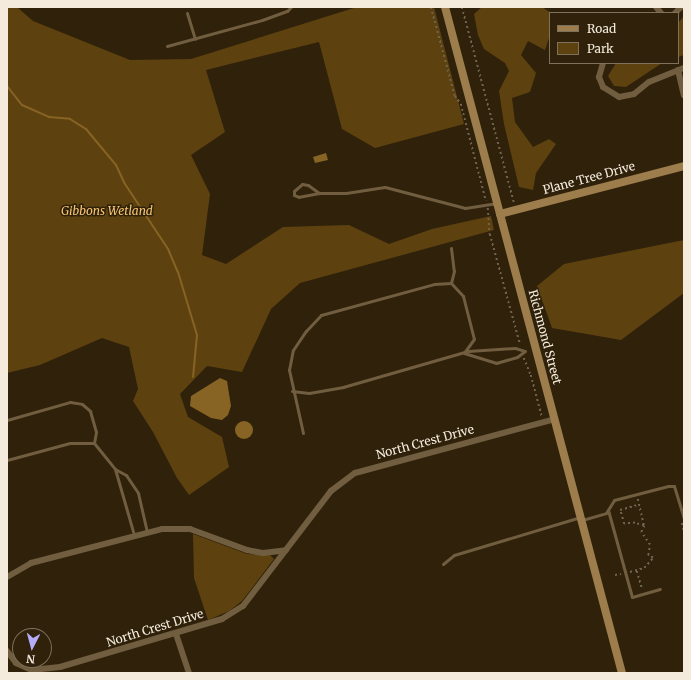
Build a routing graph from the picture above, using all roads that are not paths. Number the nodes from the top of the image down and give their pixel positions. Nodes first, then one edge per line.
1 (291, 7) edge
2 (445, 7) edge
3 (187, 13) dead end
4 (195, 39) junction
5 (167, 46) dead end
6 (603, 64) edge
7 (681, 69) edge
8 (684, 95) edge
9 (684, 166) edge
10 (319, 192) junction
11 (497, 203) junction
12 (500, 214) junction
13 (451, 248) dead end
14 (451, 283) junction
15 (464, 353) junction
16 (292, 391) junction
17 (555, 419) junction
18 (7, 420) edge
19 (303, 433) dead end
20 (94, 443) junction
21 (7, 460) edge
22 (115, 469) junction
23 (608, 510) junction
24 (581, 518) junction
25 (682, 518) edge
26 (146, 532) junction
27 (134, 535) junction
28 (286, 550) junction
29 (443, 564) dead end
30 (7, 577) edge
31 (660, 589) dead end
32 (176, 634) junction
33 (7, 651) edge
34 (189, 673) edge
35 (622, 673) edge

1 - 4 lane
2 - 11 main road, Richmond Street
3 - 4 lane
4 - 5 lane
6 - 7 street
7 - 8 street
9 - 12 main road, Plane Tree Drive
10 - 10 lane
10 - 11 lane
11 - 12 main road, Richmond Street
12 - 17 main road, Richmond Street
13 - 14 lane
14 - 15 lane
14 - 16 lane
15 - 15 lane
15 - 16 lane
16 - 19 lane
17 - 24 main road, Richmond Street
17 - 28 street, North Crest Drive
18 - 20 lane
20 - 21 lane
20 - 22 lane
22 - 26 lane
22 - 27 lane
23 - 24 lane
23 - 25 lane
23 - 31 lane
24 - 29 lane
24 - 35 main road, Richmond Street
26 - 27 street
26 - 28 street
27 - 30 street
28 - 32 street, North Crest Drive
32 - 33 street, North Crest Drive
32 - 34 street

